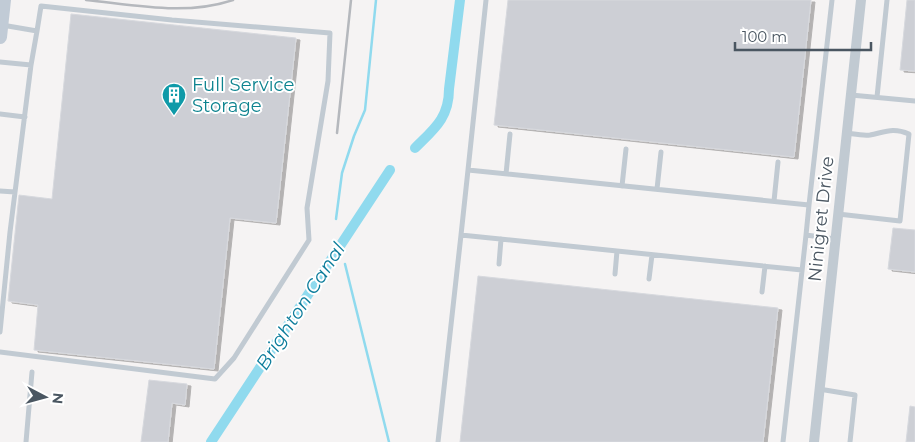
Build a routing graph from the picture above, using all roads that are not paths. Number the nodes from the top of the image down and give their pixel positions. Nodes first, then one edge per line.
1 (4, 0) edge
2 (486, 0) edge
3 (832, 0) edge
4 (861, 0) edge
5 (887, 0) edge
6 (1, 31) edge
7 (37, 31) junction
8 (0, 62) edge
9 (31, 65) junction
10 (850, 95) junction
11 (877, 97) junction
12 (915, 101) edge
13 (0, 114) edge
14 (25, 117) junction
15 (846, 133) junction
16 (510, 134) dead end
17 (626, 150) dead end
18 (661, 152) dead end
19 (778, 162) dead end
20 (468, 170) junction
21 (506, 174) junction
22 (622, 186) junction
23 (657, 189) junction
24 (0, 191) edge
25 (15, 192) junction
26 (774, 201) junction
27 (809, 205) junction
28 (838, 214) junction
29 (462, 235) junction
30 (806, 235) junction
31 (501, 239) junction
32 (835, 239) junction
33 (617, 251) junction
34 (652, 255) junction
35 (499, 264) dead end
36 (765, 266) junction
37 (802, 270) junction
38 (615, 274) dead end
39 (649, 279) dead end
40 (762, 292) dead end
41 (0, 332) edge
42 (0, 352) edge
43 (32, 372) dead end
44 (819, 389) junction
45 (26, 442) edge
46 (438, 442) edge
47 (783, 442) edge
48 (814, 442) edge
49 (850, 442) edge

1 - 6 street
2 - 20 lane
3 - 27 lane
4 - 10 street, Ninigret Drive
5 - 11 lane
6 - 7 lane
7 - 9 lane
7 - 42 lane
8 - 9 lane
9 - 14 lane
10 - 11 lane
10 - 15 street, Ninigret Drive
11 - 12 lane
13 - 14 lane
14 - 25 lane
15 - 28 street, Ninigret Drive
15 - 28 lane
16 - 21 lane
17 - 22 lane
18 - 23 lane
19 - 26 lane
20 - 21 lane
20 - 29 lane
21 - 22 lane
22 - 23 lane
23 - 26 lane
24 - 25 lane
25 - 41 lane
26 - 27 lane
27 - 30 lane
28 - 32 street, Ninigret Drive
29 - 31 lane
29 - 46 lane
30 - 32 lane
30 - 37 lane
31 - 33 lane
31 - 35 lane
32 - 44 street, Ninigret Drive
33 - 34 lane
33 - 38 lane
34 - 36 lane
34 - 39 lane
36 - 37 lane
36 - 40 lane
37 - 47 lane
43 - 45 lane
44 - 48 street, Ninigret Drive
44 - 49 lane

